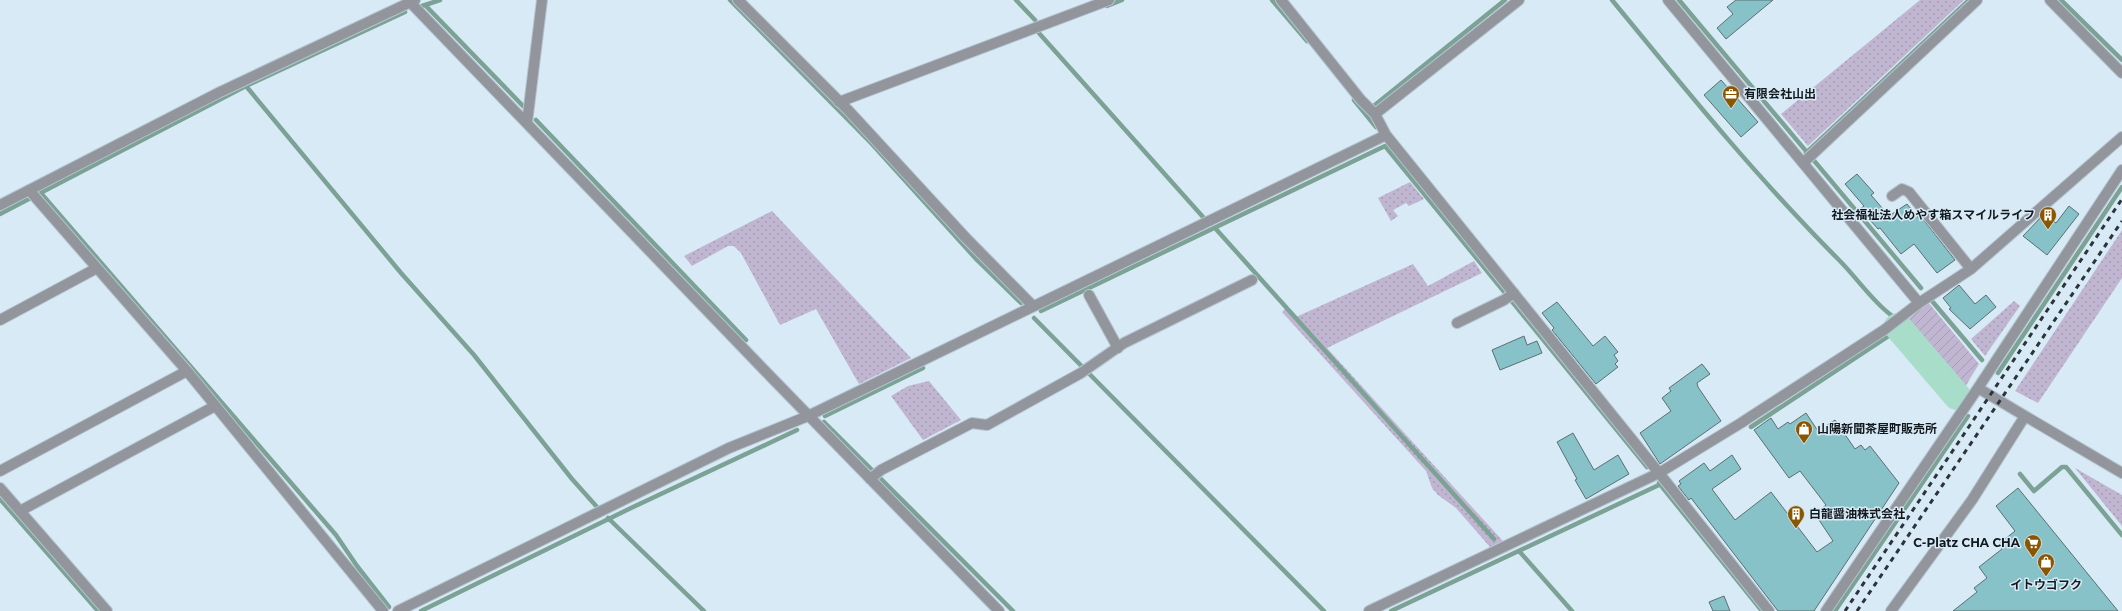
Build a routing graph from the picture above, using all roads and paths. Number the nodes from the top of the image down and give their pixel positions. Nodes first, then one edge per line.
1 (542, 0) edge
2 (738, 0) edge
3 (1109, 0) edge
4 (1281, 0) edge
5 (1518, 0) edge
6 (1668, 0) edge
7 (1977, 0) edge
8 (2050, 0) edge
9 (411, 1) edge
10 (2122, 73) edge
11 (840, 102) junction
12 (1375, 113) junction
13 (527, 123) junction
14 (1386, 135) junction
15 (2122, 137) edge
16 (1807, 159) junction
17 (2122, 170) edge
18 (32, 194) junction
19 (1892, 196) dead end
20 (0, 205) edge
21 (97, 268) junction
22 (1971, 269) junction
23 (1252, 280) dead end
24 (1089, 295) dead end
25 (1509, 296) junction
26 (1919, 303) junction
27 (1033, 306) junction
28 (0, 320) edge
29 (1457, 323) dead end
30 (1118, 348) junction
31 (187, 371) junction
32 (1978, 388) junction
33 (215, 406) junction
34 (808, 416) junction
35 (2025, 416) junction
36 (0, 471) edge
37 (1659, 473) junction
38 (2122, 473) edge
39 (875, 475) junction
40 (1, 494) edge
41 (20, 511) junction
42 (107, 611) edge
43 (383, 611) edge
44 (398, 611) edge
45 (999, 611) edge
46 (1369, 611) edge
47 (1769, 611) edge
48 (1826, 611) edge
49 (1891, 611) edge

1 - 13 street
2 - 11 street
3 - 11 street
4 - 12 street
5 - 12 street
6 - 16 street
7 - 16 street
8 - 10 street
9 - 13 street
9 - 18 street
11 - 27 street
12 - 14 street
13 - 34 street
14 - 25 street
14 - 27 street
15 - 22 street
16 - 26 street
17 - 32 street
18 - 20 street
18 - 21 street
19 - 22 street
21 - 28 street
21 - 31 street
22 - 26 street
23 - 30 street
24 - 30 street
25 - 29 street
25 - 37 street
26 - 37 street
27 - 34 street
30 - 39 street
31 - 33 street
31 - 36 street
32 - 35 street
32 - 48 street
33 - 41 street
33 - 43 street
34 - 39 street
34 - 44 street
35 - 38 street
35 - 49 street
37 - 46 street
37 - 47 street
39 - 45 street
40 - 41 street
41 - 42 street

